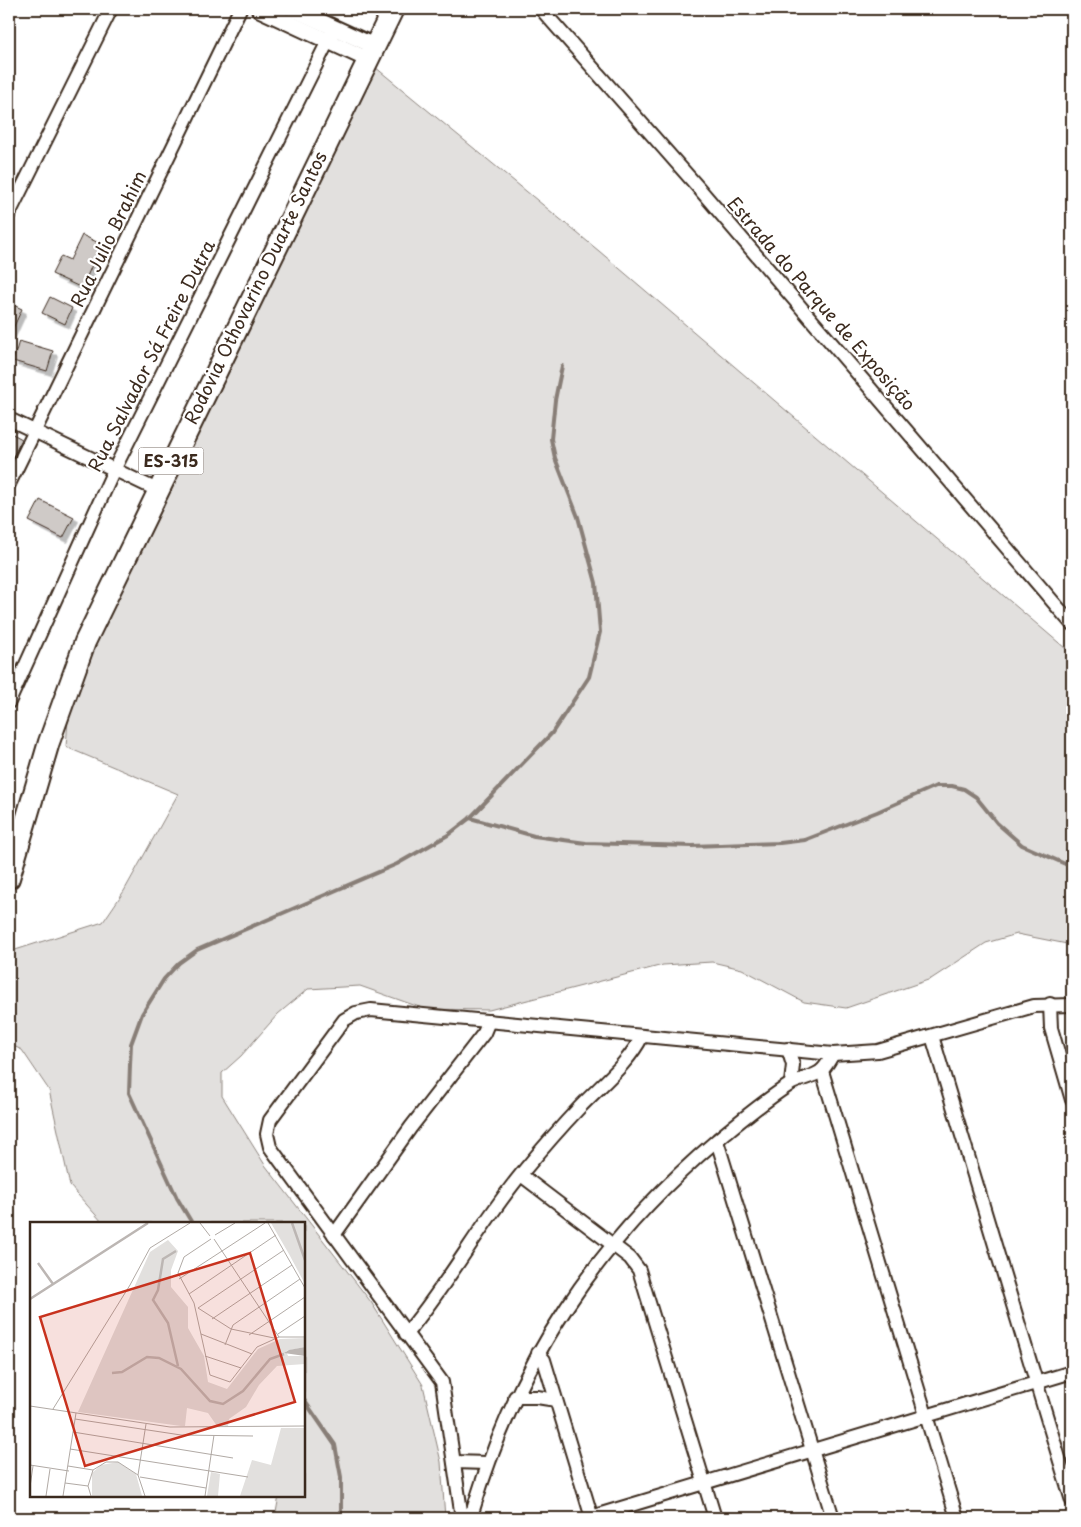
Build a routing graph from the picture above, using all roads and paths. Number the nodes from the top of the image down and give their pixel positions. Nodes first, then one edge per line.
1 (111, 9) edge
2 (240, 9) edge
3 (259, 9) edge
4 (293, 9) edge
5 (393, 9) edge
6 (540, 9) edge
7 (331, 34) junction
8 (371, 52) junction
9 (9, 214) edge
10 (9, 419) edge
11 (34, 432) junction
12 (114, 470) junction
13 (9, 484) edge
14 (157, 490) junction
15 (1072, 624) edge
16 (9, 702) edge
17 (9, 878) edge
18 (1050, 1004) junction
19 (1072, 1005) edge
20 (489, 1021) junction
21 (642, 1036) junction
22 (932, 1036) junction
23 (788, 1049) junction
24 (833, 1054) junction
25 (822, 1071) junction
26 (791, 1083) junction
27 (1072, 1100) edge
28 (716, 1140) junction
29 (521, 1175) junction
30 (334, 1235) junction
31 (611, 1246) junction
32 (406, 1334) junction
33 (538, 1353) junction
34 (1072, 1372) edge
35 (1036, 1383) junction
36 (515, 1397) junction
37 (556, 1400) junction
38 (926, 1416) junction
39 (812, 1451) junction
40 (454, 1462) junction
41 (487, 1463) junction
42 (704, 1483) junction
43 (1072, 1501) edge
44 (464, 1518) edge
45 (591, 1518) edge
46 (715, 1518) edge
47 (833, 1518) edge
48 (958, 1518) edge

1 - 9 street
2 - 11 street, Rua Julio Brahim
3 - 7 street
4 - 7 street
5 - 8 main road, Rodovia Othovarino Duarte Santos / ES-315
6 - 15 street, Estrada do Parque de Exposição
7 - 8 street
7 - 12 street, Rua Salvador Sá Freire Dutra
8 - 14 main road, Rodovia Othovarino Duarte Santos / ES-315
10 - 11 street
11 - 12 street
11 - 13 street, Rua Julio Brahim
12 - 14 street
12 - 16 street, Rua Salvador Sá Freire Dutra
14 - 17 main road, Rodovia Othovarino Duarte Santos / ES-315
18 - 19 street
18 - 22 street
18 - 27 street
20 - 21 street
20 - 30 street
20 - 30 street
21 - 23 street
21 - 29 street
22 - 24 street
22 - 35 street
23 - 24 street
23 - 26 street
24 - 25 street
25 - 26 street
25 - 38 street
26 - 28 street
28 - 31 street
28 - 39 street
29 - 31 street
29 - 32 street
30 - 32 street
31 - 33 street
31 - 42 street
32 - 40 street
33 - 36 street
33 - 37 street
34 - 35 street
35 - 38 street
35 - 43 street
36 - 37 street
36 - 41 street
37 - 45 street
38 - 39 street
38 - 48 street
39 - 42 street
39 - 47 street
40 - 41 street
40 - 44 street
41 - 44 street
42 - 45 street
42 - 46 street

